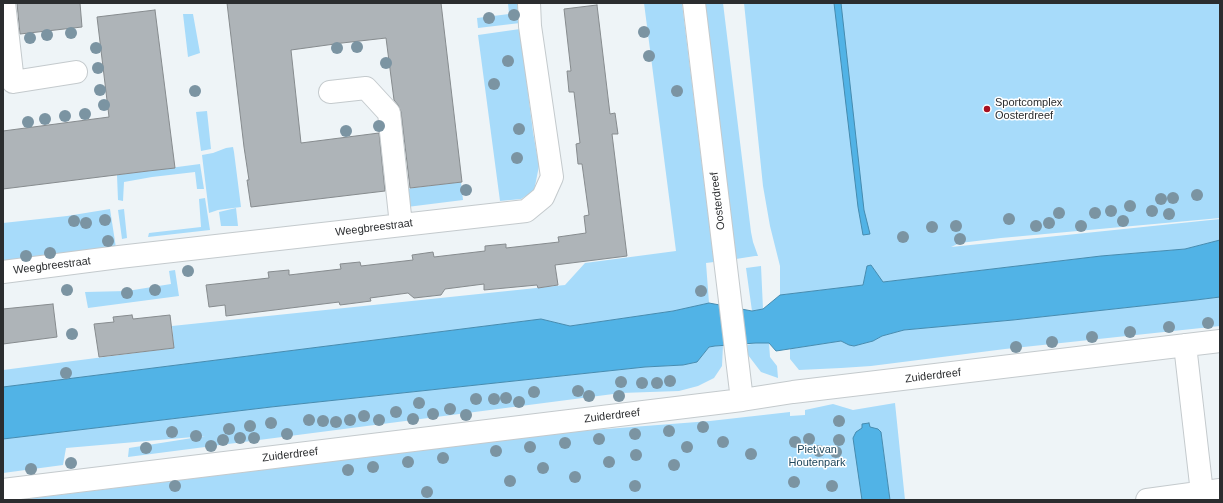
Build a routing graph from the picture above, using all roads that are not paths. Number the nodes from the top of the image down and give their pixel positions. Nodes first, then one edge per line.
1 (4, 3) edge
2 (529, 3) edge
3 (694, 3) edge
4 (76, 72) dead end
5 (330, 92) dead end
6 (401, 225) junction
7 (3, 272) edge
8 (1220, 341) edge
9 (1185, 345) junction
10 (742, 400) junction
11 (3, 490) edge
12 (1211, 492) edge
13 (1147, 500) edge

1 - 4 street
2 - 6 street, Weegbreestraat
3 - 10 street, Oosterdreef
5 - 6 street
6 - 7 street, Weegbreestraat
8 - 9 street, Zuiderdreef
9 - 10 street, Zuiderdreef
9 - 12 street
10 - 11 street, Zuiderdreef
12 - 13 street

